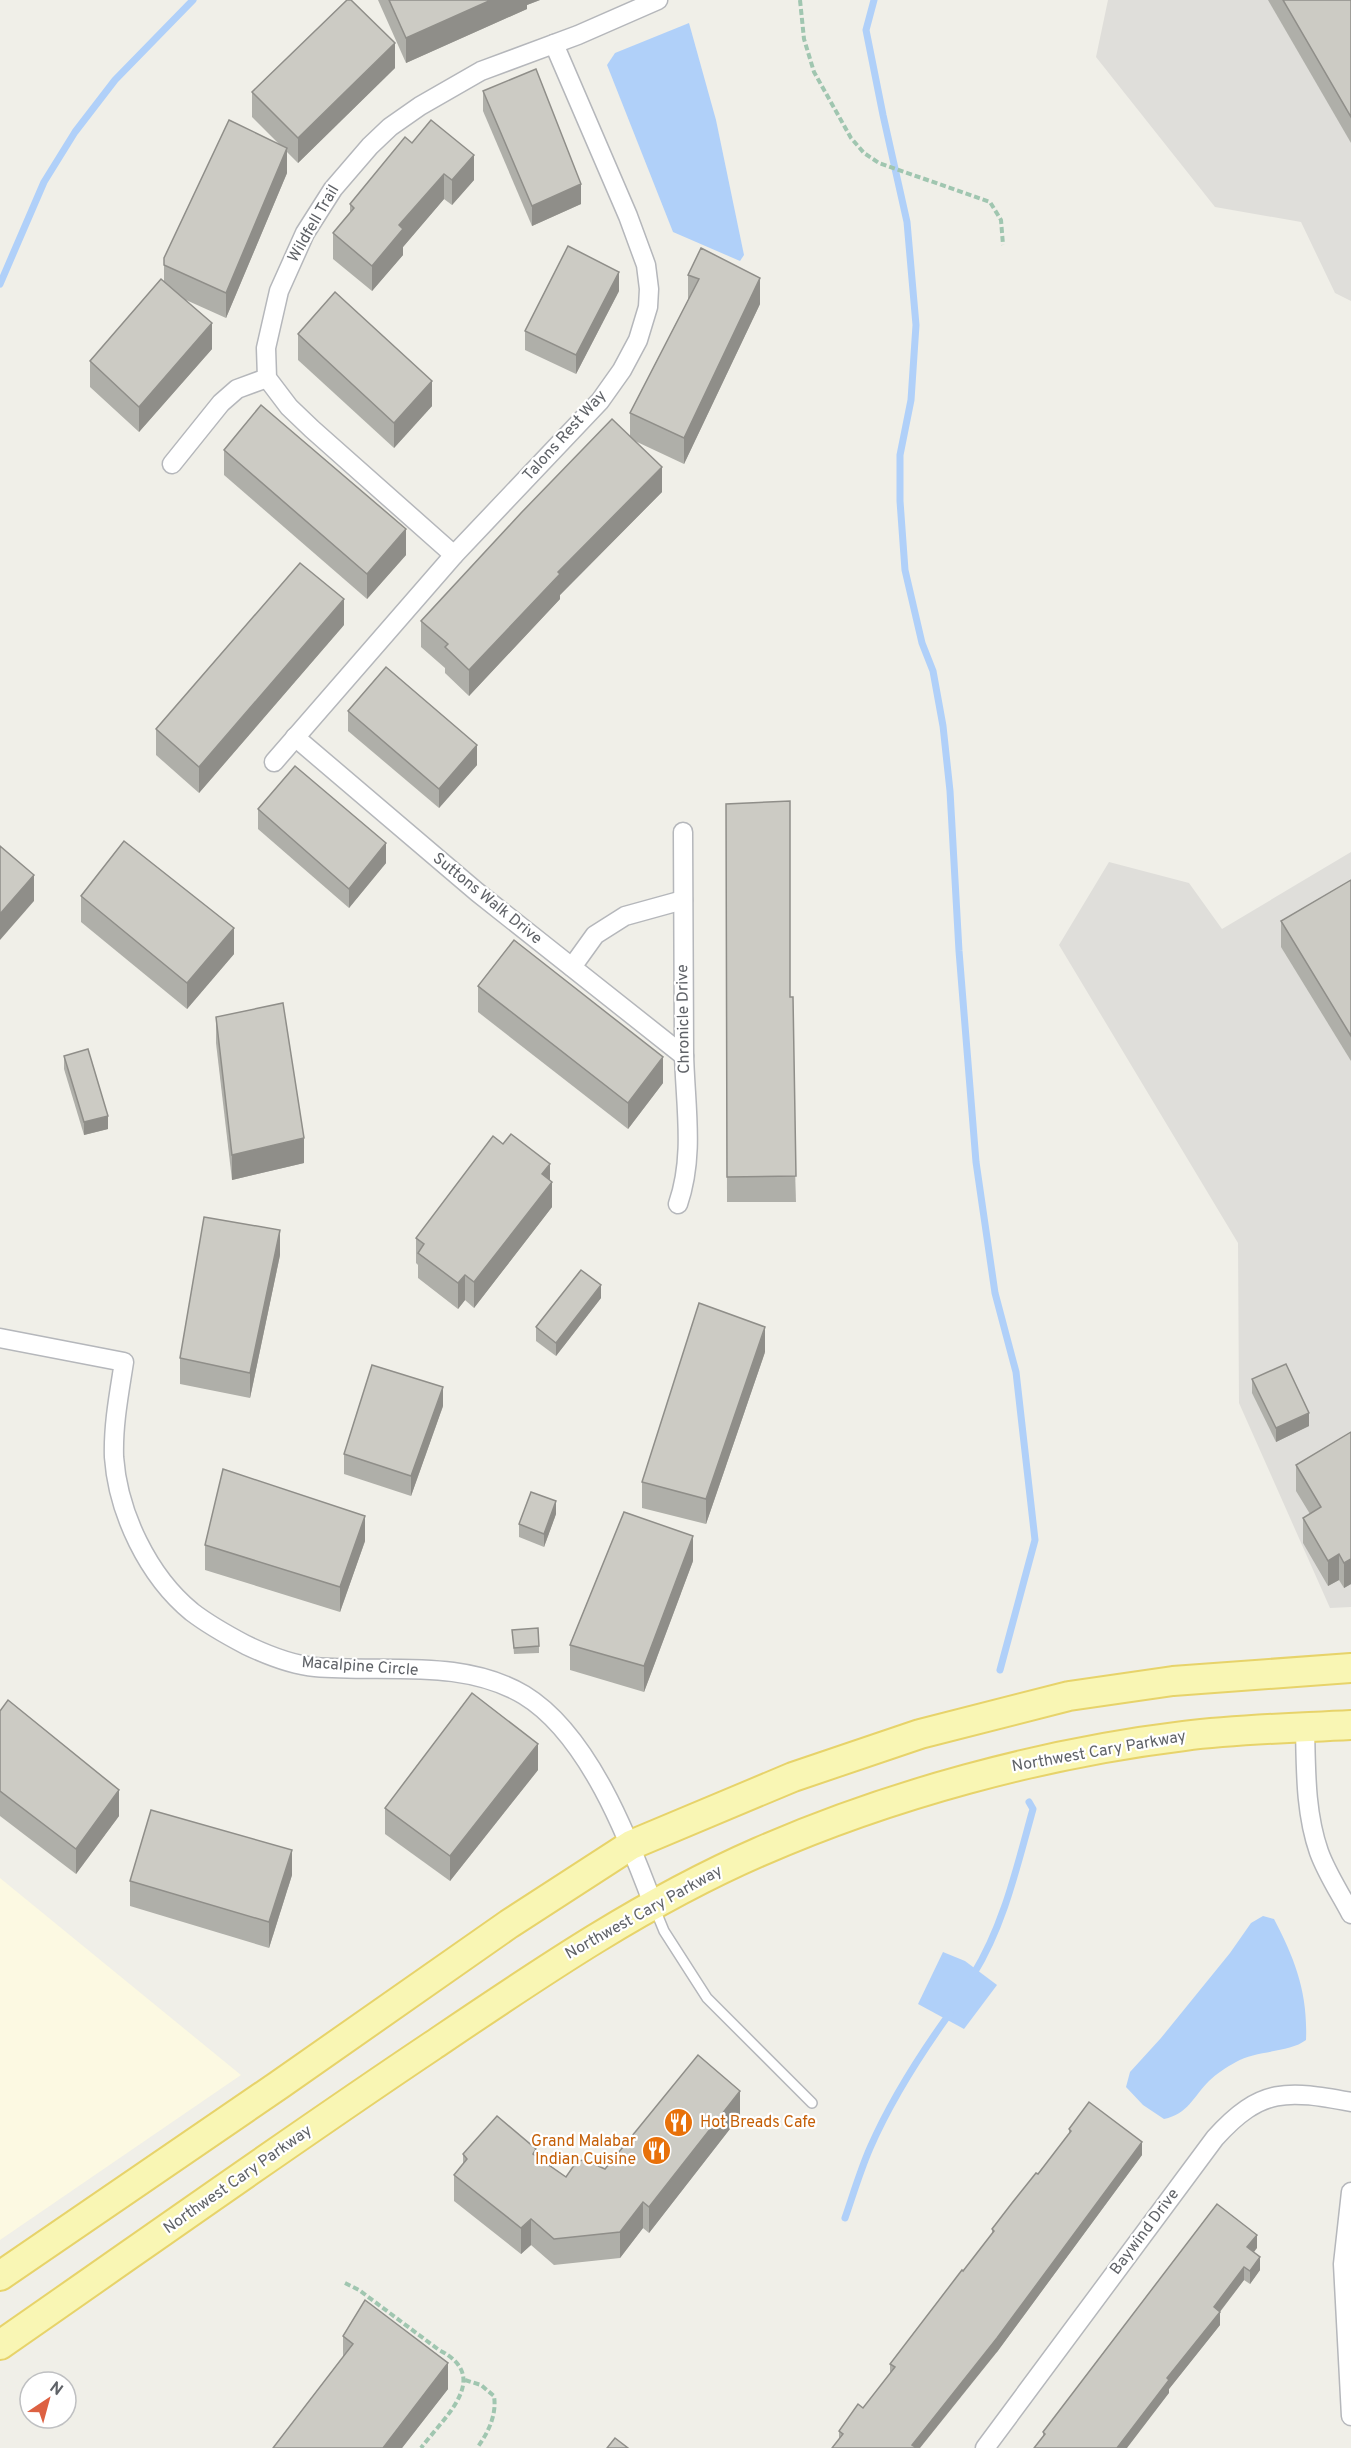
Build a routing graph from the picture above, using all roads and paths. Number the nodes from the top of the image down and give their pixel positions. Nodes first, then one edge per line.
1 (658, 0) edge
2 (800, 0) edge
3 (554, 44) junction
4 (1003, 245) dead end
5 (267, 378) junction
6 (172, 464) dead end
7 (454, 555) junction
8 (295, 737) junction
9 (274, 762) dead end
10 (683, 832) dead end
11 (683, 900) junction
12 (572, 967) junction
13 (684, 1056) junction
14 (678, 1204) dead end
15 (0, 1338) edge
16 (1351, 1668) edge
17 (1351, 1725) edge
18 (1305, 1727) junction
19 (631, 1845) junction
20 (653, 1904) junction
21 (1351, 1914) edge
22 (1351, 2102) edge
23 (812, 2103) dead end
24 (1351, 2192) edge
25 (0, 2276) edge
26 (345, 2283) dead end
27 (0, 2345) edge
28 (465, 2380) junction
29 (1351, 2416) edge
30 (421, 2448) edge
31 (477, 2448) edge
32 (985, 2448) edge

1 - 3 street, Wildfell Trail
2 - 4 path
3 - 5 street, Wildfell Trail
3 - 7 street, Talons Rest Way
5 - 6 street
5 - 7 street
7 - 8 street, Talons Rest Way
8 - 9 street, Talons Rest Way
8 - 12 street, Suttons Walk Drive
10 - 11 street, Chronicle Drive
11 - 12 street
11 - 13 street, Chronicle Drive
12 - 13 street, Suttons Walk Drive
13 - 14 street, Chronicle Drive
15 - 19 street, Macalpine Circle
16 - 19 main road
17 - 18 main road, Northwest Cary Parkway
18 - 20 main road, Northwest Cary Parkway
18 - 21 street
19 - 20 street, Macalpine Circle
19 - 25 main road
20 - 23 lane
20 - 27 main road, Northwest Cary Parkway
22 - 32 street, Baywind Drive
24 - 29 street
26 - 28 path
28 - 30 path
28 - 31 path

